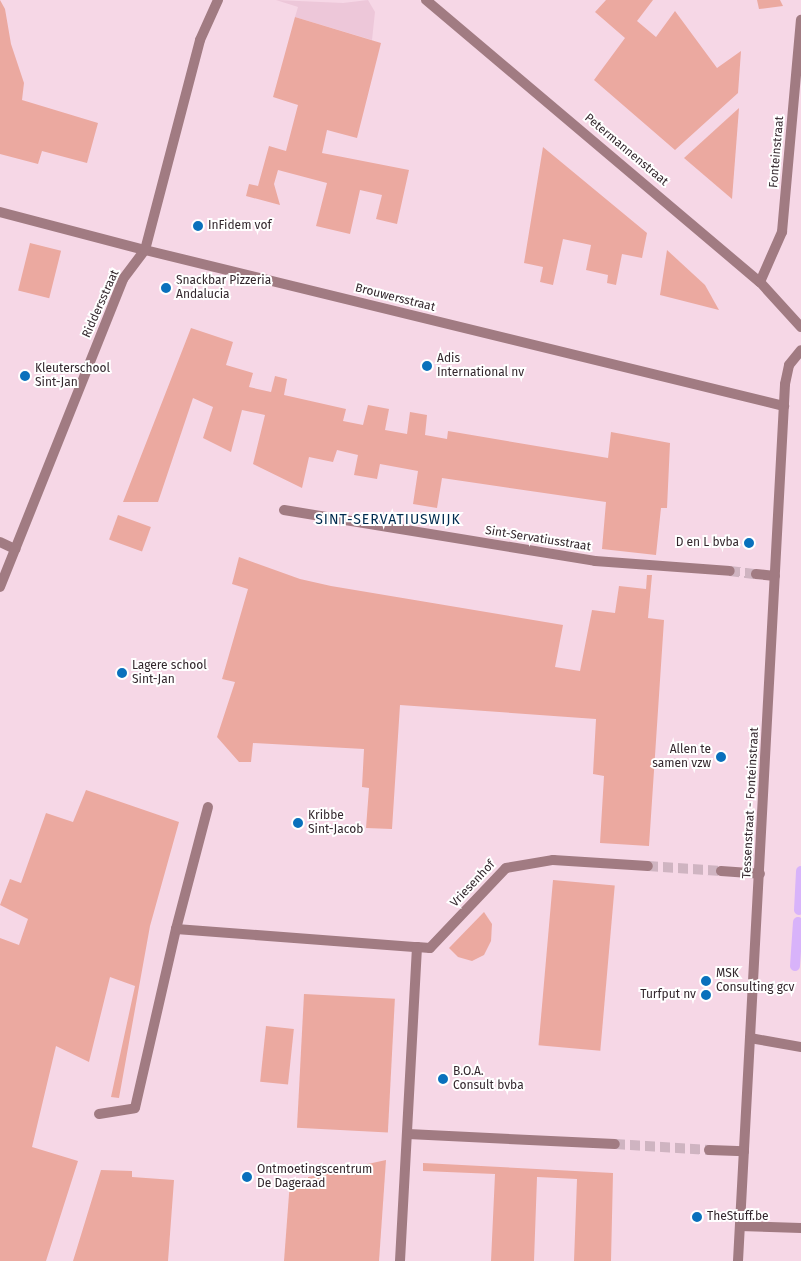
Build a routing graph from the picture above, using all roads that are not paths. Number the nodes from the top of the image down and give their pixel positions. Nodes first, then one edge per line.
1 (218, 0) edge
2 (426, 0) edge
3 (801, 20) edge
4 (0, 212) edge
5 (145, 250) junction
6 (760, 282) junction
7 (801, 327) edge
8 (801, 350) edge
9 (784, 406) junction
10 (284, 510) dead end
11 (0, 542) edge
12 (15, 549) junction
13 (730, 571) tunnel mouth
14 (756, 574) tunnel mouth
15 (775, 576) junction
16 (0, 587) edge
17 (208, 808) dead end
18 (648, 866) tunnel mouth
19 (721, 871) tunnel mouth
20 (760, 874) junction
21 (176, 929) junction
22 (418, 947) junction
23 (750, 1038) junction
24 (801, 1047) edge
25 (99, 1114) dead end
26 (408, 1134) junction
27 (615, 1144) tunnel mouth
28 (709, 1150) tunnel mouth
29 (744, 1151) junction
30 (740, 1226) junction
31 (801, 1228) edge
32 (400, 1261) edge
33 (738, 1261) edge

1 - 5 street, Riddersstraat
2 - 6 street, Petermannenstraat
3 - 6 street, Fonteinstraat
4 - 5 street, Brouwersstraat
5 - 9 street, Brouwersstraat
5 - 12 street, Riddersstraat
6 - 7 street, Petermannenstraat
8 - 9 street, Tessenstraat - Fonteinstraat
9 - 15 street, Tessenstraat - Fonteinstraat
10 - 13 street, Sint-Servatiusstraat
11 - 12 street
12 - 16 street, Riddersstraat
14 - 15 street
15 - 20 street, Tessenstraat - Fonteinstraat
17 - 21 street
18 - 22 street, Vriesenhof
19 - 20 street
20 - 23 street, Tessenstraat - Fonteinstraat
21 - 22 street, Vriesenhof
21 - 25 street
22 - 26 street
23 - 24 street
23 - 29 street, Tessenstraat - Fonteinstraat
26 - 27 street
26 - 32 street
28 - 29 street
29 - 30 street, Tessenstraat - Fonteinstraat
30 - 31 street
30 - 33 street, Tessenstraat - Fonteinstraat

